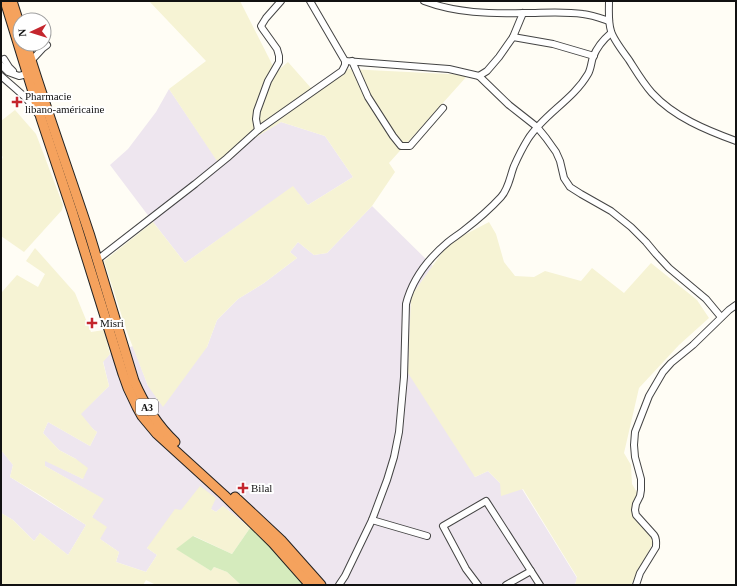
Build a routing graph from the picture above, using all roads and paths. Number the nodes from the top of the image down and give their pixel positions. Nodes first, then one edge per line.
1 (5, 1) edge
2 (12, 1) edge
3 (281, 1) edge
4 (310, 1) edge
5 (424, 1) edge
6 (609, 1) edge
7 (16, 12) edge
8 (523, 13) junction
9 (609, 21) junction
10 (611, 33) junction
11 (513, 37) junction
12 (28, 52) edge
13 (39, 52) edge
14 (594, 56) junction
15 (4, 59) dead end
16 (31, 61) junction
17 (345, 61) junction
18 (352, 61) junction
19 (1, 65) edge
20 (23, 75) junction
21 (1, 76) edge
22 (479, 76) junction
23 (443, 108) dead end
24 (41, 118) junction
25 (537, 127) junction
26 (258, 130) junction
27 (736, 141) edge
28 (97, 260) junction
29 (736, 305) edge
30 (720, 317) junction
31 (372, 520) junction
32 (427, 536) dead end
33 (531, 571) junction
34 (310, 585) edge
35 (320, 585) edge
36 (339, 585) edge
37 (478, 585) edge
38 (506, 585) edge
39 (540, 585) edge
40 (636, 585) edge

1 - 20 highway, A3
2 - 7 highway
3 - 26 street
4 - 17 street
5 - 8 street
6 - 9 street
8 - 9 street
8 - 11 street
9 - 10 street
10 - 14 street
10 - 27 street
11 - 14 street
11 - 22 street
12 - 16 highway, A3
13 - 16 street
14 - 25 street
15 - 20 street
16 - 28 highway, A3
17 - 18 street
17 - 26 street
18 - 22 street
18 - 23 street
19 - 20 street
20 - 24 highway, A3
21 - 24 street
22 - 25 street
24 - 34 highway, A3
25 - 30 street
25 - 31 street
26 - 28 street
28 - 35 highway, A3
29 - 30 street
30 - 40 street
31 - 32 street
31 - 36 street
33 - 37 street
33 - 38 street
33 - 39 street

